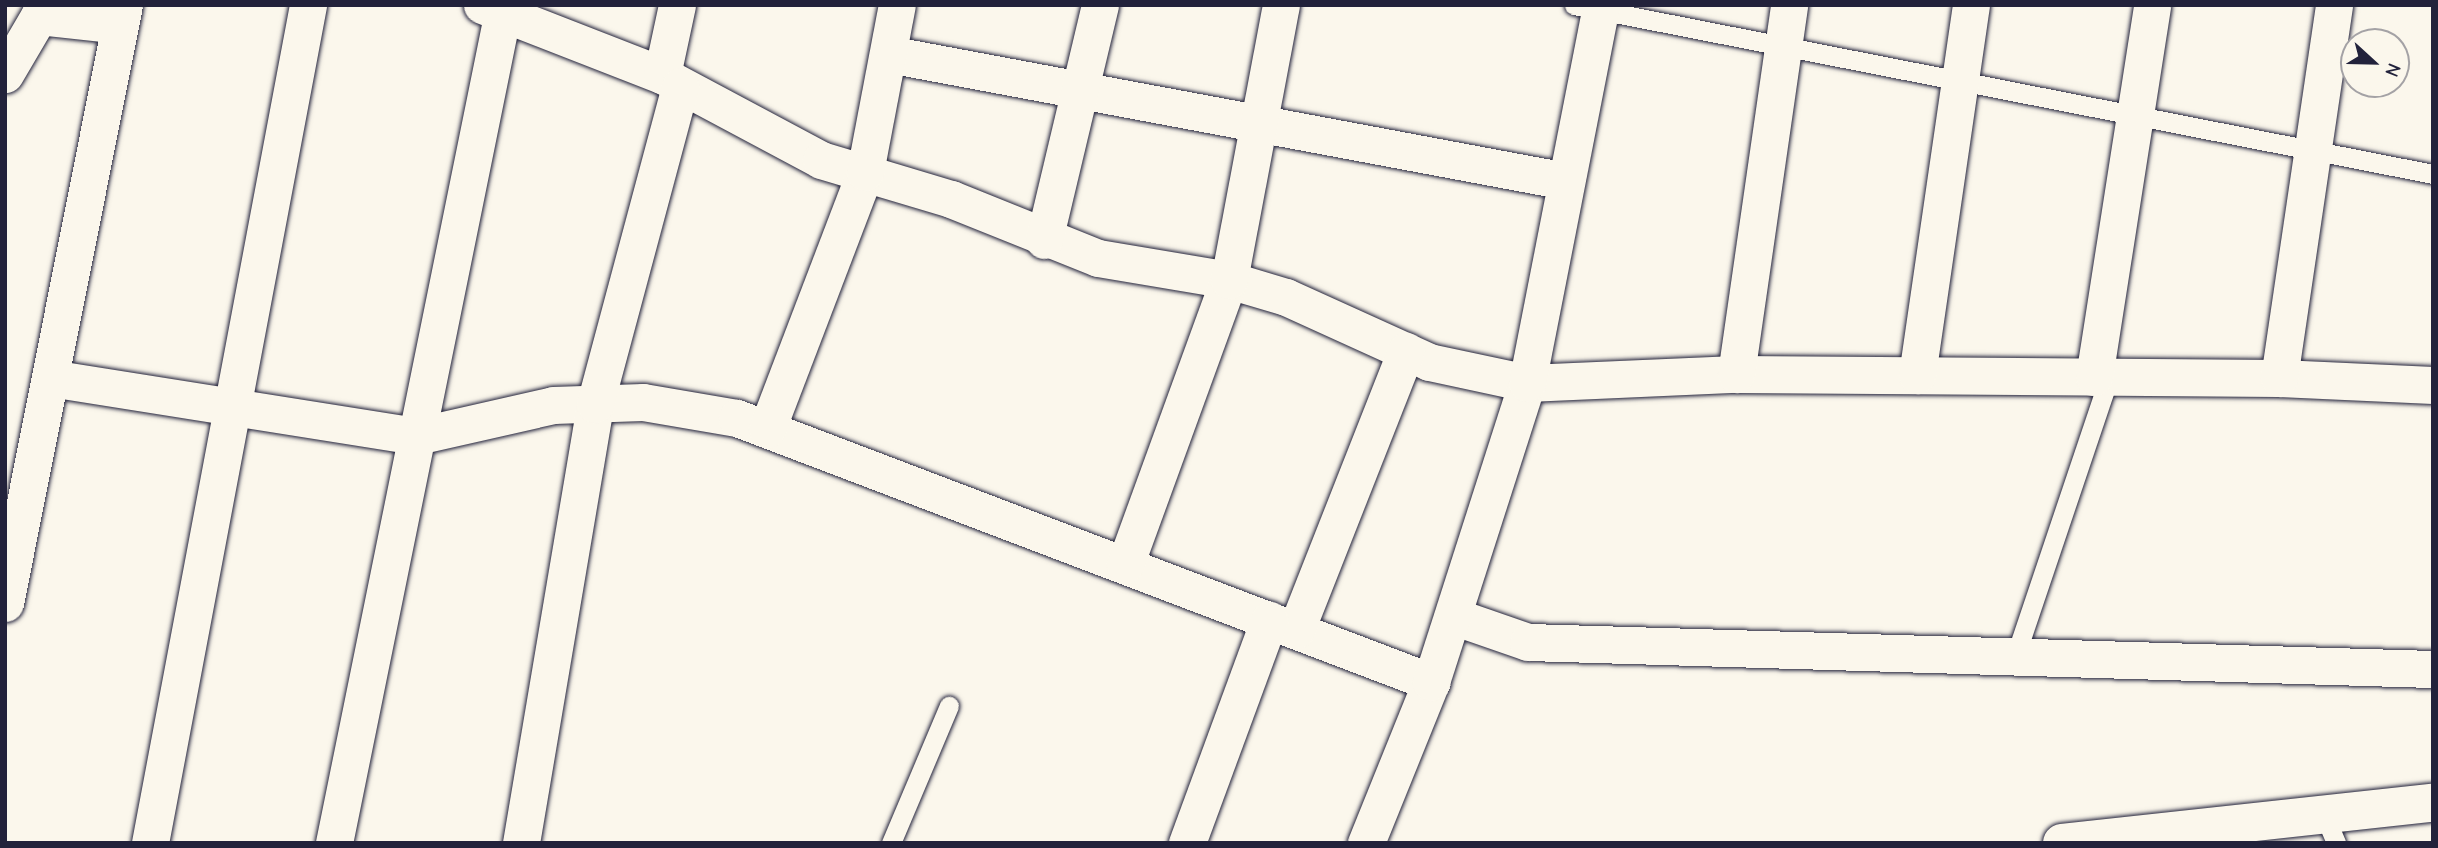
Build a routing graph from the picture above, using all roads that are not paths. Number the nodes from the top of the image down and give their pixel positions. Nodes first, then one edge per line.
1 (308, 5) edge
2 (677, 5) edge
3 (897, 5) edge
4 (1100, 5) edge
5 (1281, 5) edge
6 (1789, 5) edge
7 (1971, 5) edge
8 (2151, 5) edge
9 (2334, 5) edge
10 (1592, 7) edge
11 (492, 8) edge
12 (122, 15) edge
13 (1783, 48) junction
14 (888, 54) junction
15 (5, 74) edge
16 (671, 80) junction
17 (1960, 84) junction
18 (1081, 90) junction
19 (2135, 118) junction
20 (1259, 124) junction
21 (2311, 151) junction
22 (865, 172) junction
23 (2433, 174) edge
24 (1566, 181) junction
25 (1044, 240) junction
26 (1228, 279) junction
27 (1406, 351) junction
28 (1736, 374) junction
29 (1917, 375) junction
30 (2102, 377) junction
31 (50, 378) junction
32 (2279, 378) junction
33 (1527, 383) junction
34 (2433, 385) edge
35 (596, 404) junction
36 (230, 407) junction
37 (767, 429) junction
38 (417, 436) junction
39 (17, 482) edge
40 (1125, 565) junction
41 (5, 603) edge
42 (1453, 616) junction
43 (1283, 625) junction
44 (2015, 657) junction
45 (2433, 669) edge
46 (1431, 682) junction
47 (949, 706) dead end
48 (2433, 803) edge
49 (2329, 827) edge
50 (150, 843) edge
51 (334, 843) edge
52 (521, 843) edge
53 (891, 843) edge
54 (1187, 843) edge
55 (1366, 843) edge
56 (2062, 843) edge

1 - 36 street
2 - 16 street
3 - 14 street
4 - 18 street
5 - 20 street
6 - 13 street
7 - 17 street
8 - 19 street
9 - 21 street
10 - 13 lane
10 - 24 street
11 - 16 street
11 - 38 street
12 - 15 street
12 - 31 street
13 - 17 lane
13 - 28 street
14 - 18 street
14 - 22 street
16 - 22 street
16 - 35 street
17 - 19 lane
17 - 29 street
18 - 20 street
18 - 25 street
19 - 21 lane
19 - 30 street
20 - 24 street
20 - 26 street
21 - 23 lane
21 - 32 street
22 - 25 street
22 - 37 street
24 - 33 street
25 - 26 street
26 - 27 street
26 - 40 street
27 - 33 street
27 - 43 street
28 - 29 street
28 - 33 street
29 - 30 street
30 - 32 street
30 - 44 lane
31 - 36 street
31 - 39 street
32 - 34 street
33 - 42 street
35 - 37 street
35 - 38 street
35 - 52 street
36 - 38 street
36 - 50 street
37 - 40 street
38 - 51 street
39 - 41 street
40 - 43 street
42 - 44 street
42 - 46 street
43 - 46 street
43 - 54 street
44 - 45 street
46 - 55 street
47 - 53 lane
48 - 49 street
49 - 56 street

